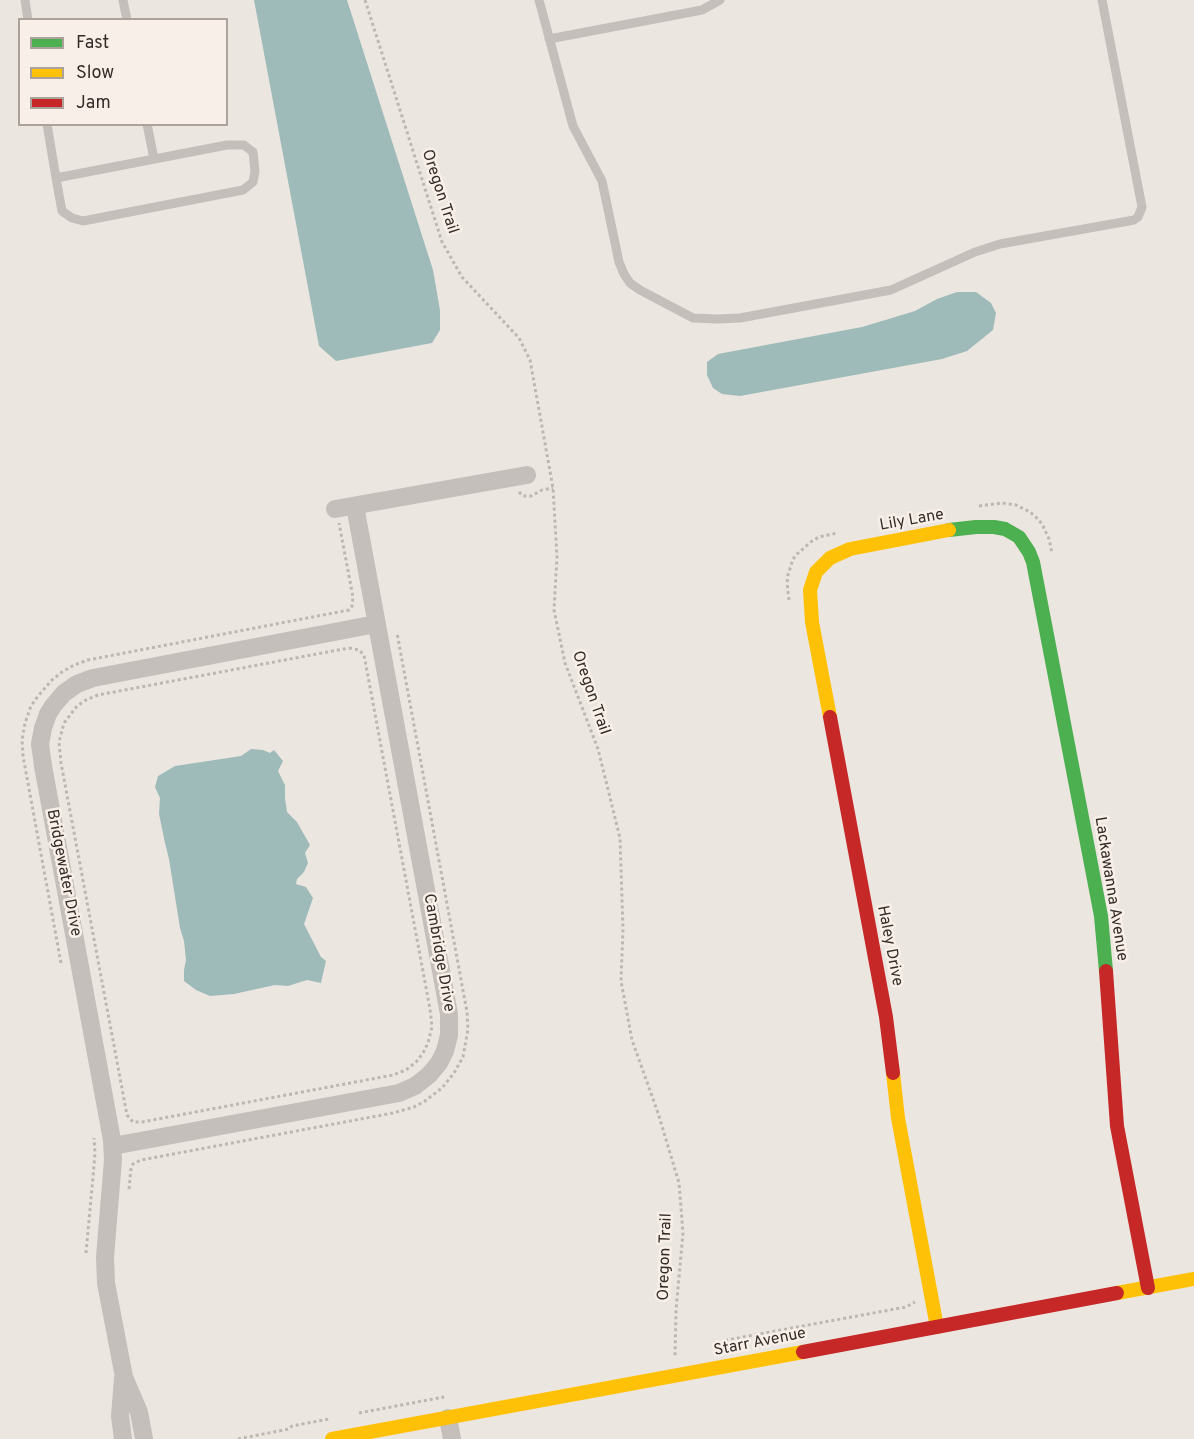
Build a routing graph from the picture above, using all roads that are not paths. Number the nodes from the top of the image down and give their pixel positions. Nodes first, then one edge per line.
1 (25, 0) edge
2 (123, 0) edge
3 (539, 0) edge
4 (720, 0) edge
5 (1102, 0) edge
6 (28, 18) edge
7 (127, 18) edge
8 (549, 39) junction
9 (47, 126) edge
10 (147, 126) edge
11 (154, 159) junction
12 (56, 178) junction
13 (527, 474) dead end
14 (355, 506) junction
15 (336, 513) road end
16 (1019, 537) joint
17 (816, 572) joint
18 (376, 624) junction
19 (113, 1146) junction
20 (1194, 1279) edge
21 (1148, 1288) junction
22 (937, 1327) junction
23 (123, 1377) junction
24 (448, 1418) junction
25 (123, 1439) edge
26 (144, 1439) edge
27 (332, 1439) edge
28 (452, 1439) edge

1 - 6 lane
2 - 7 lane
3 - 8 lane
4 - 8 lane
5 - 8 lane
9 - 12 lane
10 - 11 lane
11 - 12 lane
11 - 12 lane
13 - 14 street
14 - 15 street
14 - 18 street, Cambridge Drive
16 - 17 street, Lily Lane
16 - 21 street, Lackawanna Avenue
17 - 22 street, Haley Drive
18 - 19 street, Bridgewater Drive
18 - 19 street, Cambridge Drive
19 - 23 street, Bridgewater Drive
20 - 21 street, Starr Avenue
21 - 22 street, Starr Avenue
22 - 24 street, Starr Avenue
23 - 25 street, Bridgewater Drive
23 - 26 street, Bridgewater Drive
24 - 27 street, Starr Avenue
24 - 28 street

